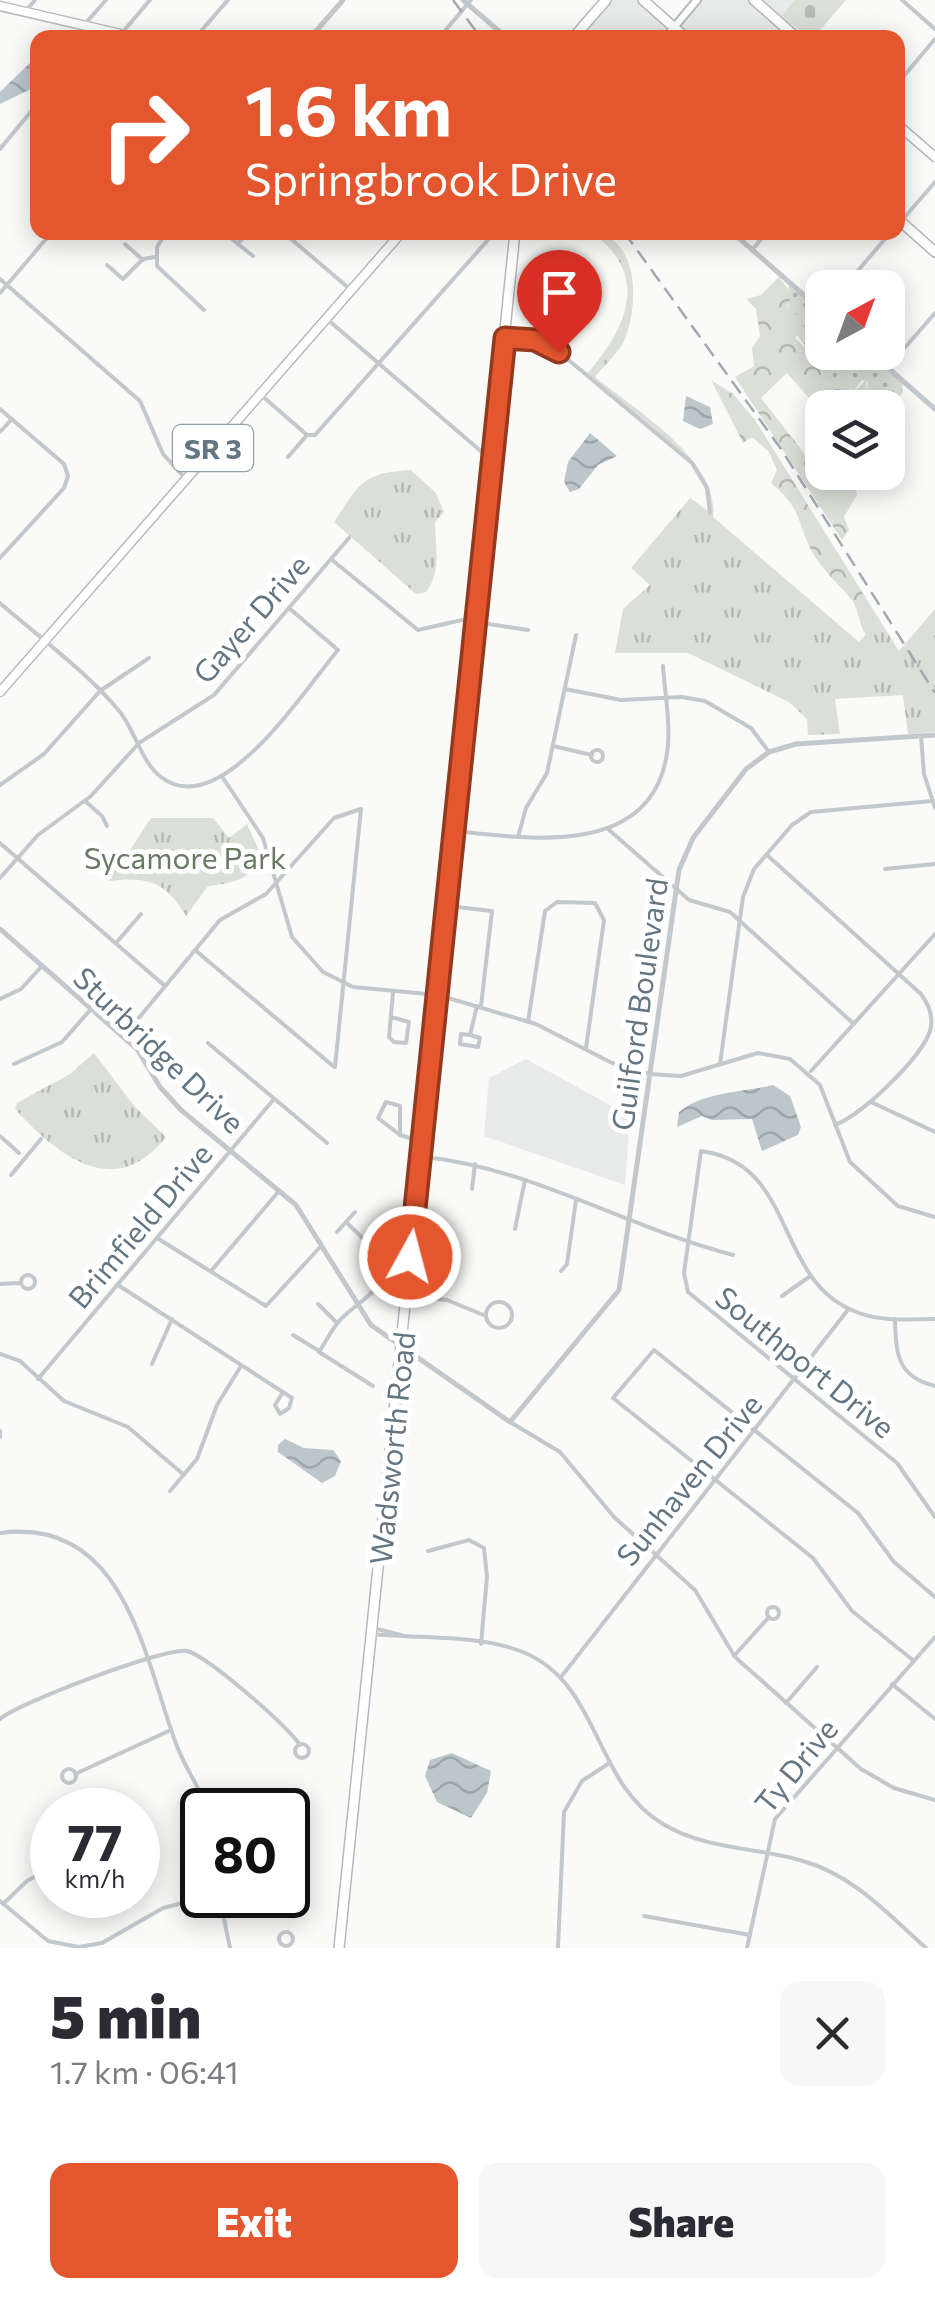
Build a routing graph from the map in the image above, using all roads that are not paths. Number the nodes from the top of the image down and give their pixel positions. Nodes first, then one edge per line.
1 (34, 0) edge
2 (106, 0) edge
3 (150, 0) edge
4 (228, 0) edge
5 (342, 0) edge
6 (606, 0) edge
7 (643, 0) edge
8 (697, 0) edge
9 (754, 0) edge
10 (902, 0) edge
11 (468, 1) edge
12 (0, 6) edge
13 (26, 12) junction
14 (84, 26) junction
15 (674, 27) junction
16 (97, 28) joint
17 (935, 29) edge
18 (105, 30) edge
19 (125, 30) edge
20 (203, 30) edge
21 (317, 30) edge
22 (445, 30) edge
23 (499, 30) edge
24 (580, 30) edge
25 (672, 30) edge
26 (677, 30) edge
27 (788, 30) edge
28 (935, 39) edge
29 (905, 75) edge
30 (30, 113) edge
31 (905, 131) edge
32 (0, 149) edge
33 (935, 157) edge
34 (935, 182) edge
35 (905, 215) edge
36 (905, 227) edge
37 (45, 240) edge
38 (163, 240) edge
39 (233, 240) edge
40 (241, 240) edge
41 (292, 240) edge
42 (395, 240) edge
43 (488, 240) edge
44 (513, 240) edge
45 (741, 240) edge
46 (760, 240) edge
47 (884, 240) edge
48 (125, 244) dead end
49 (238, 244) junction
50 (752, 250) junction
51 (935, 252) edge
52 (252, 256) dead end
53 (156, 257) junction
54 (143, 260) junction
55 (107, 265) dead end
56 (859, 270) edge
57 (0, 279) edge
58 (7, 285) junction
59 (351, 290) junction
60 (0, 293) edge
61 (805, 296) edge
62 (204, 310) dead end
63 (935, 313) edge
64 (326, 319) junction
65 (505, 338) junction
66 (905, 348) edge
67 (379, 364) junction
68 (890, 370) edge
69 (260, 394) junction
70 (935, 408) edge
71 (0, 409) edge
72 (12, 419) junction
73 (0, 432) edge
74 (307, 435) junction
75 (288, 457) dead end
76 (493, 462) junction
77 (186, 479) junction
78 (710, 513) dead end
79 (349, 538) dead end
80 (0, 558) edge
81 (331, 559) junction
82 (0, 603) edge
83 (289, 608) junction
84 (477, 622) junction
85 (528, 630) dead end
86 (576, 635) dead end
87 (44, 642) junction
88 (149, 658) dead end
89 (663, 666) dead end
90 (565, 689) junction
91 (100, 691) junction
92 (0, 692) edge
93 (665, 698) junction
94 (935, 735) edge
95 (922, 736) junction
96 (139, 743) junction
97 (553, 746) junction
98 (768, 752) junction
99 (592, 755) dead end
100 (223, 778) junction
101 (0, 785) edge
102 (85, 801) junction
103 (932, 801) junction
104 (935, 808) edge
105 (107, 826) dead end
106 (608, 828) junction
107 (456, 831) junction
108 (518, 838) junction
109 (0, 843) edge
110 (767, 855) junction
111 (18, 858) junction
112 (935, 864) edge
113 (885, 869) dead end
114 (0, 878) edge
115 (275, 884) junction
116 (676, 889) junction
117 (448, 906) junction
118 (141, 914) dead end
119 (740, 920) junction
120 (0, 930) edge
121 (935, 934) edge
122 (116, 943) junction
123 (195, 950) junction
124 (42, 966) junction
125 (899, 974) junction
126 (343, 983) junction
127 (165, 986) junction
128 (393, 993) junction
129 (438, 994) junction
130 (0, 999) edge
131 (479, 1007) junction
132 (91, 1009) junction
133 (390, 1016) junction
134 (528, 1022) junction
135 (854, 1024) junction
136 (470, 1035) dead end
137 (123, 1037) junction
138 (208, 1043) dead end
139 (586, 1049) junction
140 (14, 1064) dead end
141 (720, 1064) junction
142 (810, 1072) junction
143 (650, 1074) junction
144 (274, 1099) junction
145 (871, 1102) junction
146 (835, 1125) junction
147 (935, 1132) edge
148 (0, 1136) edge
149 (400, 1136) junction
150 (41, 1139) dead end
151 (424, 1142) junction
152 (326, 1143) dead end
153 (230, 1150) junction
154 (19, 1153) junction
155 (28, 1155) junction
156 (422, 1157) junction
157 (22, 1162) junction
158 (474, 1164) junction
159 (11, 1175) dead end
160 (525, 1180) junction
161 (472, 1189) dead end
162 (279, 1190) junction
163 (576, 1200) junction
164 (354, 1212) dead end
165 (935, 1217) edge
166 (630, 1221) junction
167 (346, 1222) junction
168 (515, 1229) dead end
169 (338, 1232) dead end
170 (157, 1238) junction
171 (688, 1243) junction
172 (323, 1245) junction
173 (733, 1255) dead end
174 (211, 1271) junction
175 (561, 1271) dead end
176 (809, 1276) junction
177 (21, 1283) dead end
178 (0, 1284) edge
179 (118, 1285) junction
180 (406, 1295) junction
181 (782, 1296) dead end
182 (318, 1304) dead end
183 (358, 1307) junction
184 (848, 1309) junction
185 (486, 1316) junction
186 (896, 1319) junction
187 (935, 1319) edge
188 (172, 1320) junction
189 (338, 1323) junction
190 (293, 1335) dead end
191 (401, 1347) junction
192 (320, 1352) junction
193 (0, 1354) edge
194 (152, 1364) dead end
195 (242, 1364) junction
196 (38, 1379) junction
197 (794, 1382) junction
198 (373, 1386) dead end
199 (935, 1386) edge
200 (284, 1392) dead end
201 (510, 1422) junction
202 (755, 1431) junction
203 (184, 1475) junction
204 (716, 1480) junction
205 (170, 1491) dead end
206 (935, 1516) edge
207 (0, 1534) edge
208 (428, 1551) dead end
209 (656, 1555) junction
210 (935, 1597) edge
211 (769, 1617) dead end
212 (373, 1631) junction
213 (934, 1641) edge
214 (481, 1644) junction
215 (734, 1656) junction
216 (150, 1659) junction
217 (914, 1661) junction
218 (817, 1667) dead end
219 (561, 1677) junction
220 (892, 1684) junction
221 (786, 1703) junction
222 (935, 1719) edge
223 (0, 1720) edge
224 (171, 1730) junction
225 (300, 1745) dead end
226 (836, 1746) junction
227 (608, 1764) junction
228 (75, 1774) dead end
229 (198, 1788) edge
230 (935, 1800) edge
231 (765, 1853) junction
232 (30, 1879) edge
233 (2, 1903) edge
234 (180, 1904) edge
235 (644, 1916) dead end
236 (222, 1918) edge
237 (750, 1935) junction
238 (230, 1948) edge
239 (339, 1948) edge
240 (558, 1948) edge
241 (747, 1948) edge
242 (926, 1948) edge

1 - 13 street
2 - 14 street
3 - 19 street
4 - 20 street
5 - 21 street
6 - 24 highway
7 - 15 highway
8 - 15 main road
9 - 27 highway
10 - 17 street
11 - 22 street
11 - 23 street
12 - 13 main road
13 - 14 main road
14 - 16 main road
15 - 25 main road
15 - 26 highway
16 - 18 main road
28 - 29 street
30 - 32 street
31 - 33 main road
34 - 35 street
36 - 51 highway
37 - 58 street
38 - 53 street
39 - 49 street
40 - 49 street
41 - 59 street
42 - 59 main road, SR 3
43 - 67 street
44 - 65 highway, Wadsworth Road
45 - 50 street
46 - 50 street
47 - 56 street
48 - 54 street
49 - 52 street
50 - 61 street
53 - 54 street
53 - 62 street
54 - 55 street
57 - 58 street
58 - 60 street
58 - 77 street
59 - 64 main road, SR 3
63 - 66 street
64 - 67 street
64 - 69 main road, SR 3
65 - 76 highway, Wadsworth Road
65 - 78 street
67 - 74 street
67 - 76 street
68 - 70 street
69 - 74 street
69 - 77 main road, SR 3
71 - 72 street
72 - 73 street
72 - 80 street
74 - 75 street
76 - 84 highway, Wadsworth Road
77 - 87 main road, SR 3
79 - 81 street, Gayer Drive
81 - 83 street, Gayer Drive
81 - 84 street
82 - 87 street
83 - 96 street, Gayer Drive
83 - 100 street
84 - 85 street
84 - 107 highway, Wadsworth Road
86 - 90 street
87 - 91 street
87 - 92 main road, SR 3
88 - 91 street
89 - 93 street
90 - 93 street
90 - 97 street
91 - 96 street
91 - 101 street
93 - 98 street
93 - 106 street
94 - 95 street
95 - 98 street
95 - 103 street
96 - 100 street
96 - 102 street, Gayer Drive
97 - 99 street
97 - 108 street
98 - 116 street, Guilford Boulevard
100 - 115 street
102 - 105 street
102 - 111 street, Gayer Drive
103 - 104 street
103 - 110 street
106 - 108 street
106 - 116 street
107 - 108 street
107 - 117 highway, Wadsworth Road
109 - 111 street
110 - 119 street
110 - 125 street
111 - 114 street, Gayer Drive
111 - 122 street
112 - 113 street
115 - 123 street
115 - 126 street
115 - 126 street
116 - 119 street
116 - 143 street, Guilford Boulevard
117 - 129 highway, Wadsworth Road
117 - 131 street
118 - 122 street
119 - 135 street
119 - 141 street
120 - 124 street, Sturbridge Drive
121 - 125 street
122 - 127 street
123 - 126 street
123 - 127 street
124 - 130 street
124 - 132 street, Sturbridge Drive
125 - 135 street
125 - 145 street
126 - 128 street
127 - 137 street
128 - 129 street
128 - 133 street
129 - 131 street
129 - 151 highway, Wadsworth Road
131 - 134 street
131 - 136 street
132 - 137 street, Sturbridge Drive
132 - 140 street
133 - 133 street
134 - 139 street
134 - 139 street
135 - 142 street
137 - 153 street, Sturbridge Drive
138 - 144 street
139 - 143 street
141 - 142 street
141 - 143 street
142 - 146 street
143 - 166 street, Guilford Boulevard
144 - 152 street
144 - 153 street, Brimfield Drive
145 - 146 street
145 - 147 street
146 - 165 street
148 - 154 street
149 - 149 street
149 - 151 street
150 - 155 street
151 - 156 highway, Wadsworth Road
153 - 162 street, Sturbridge Drive
153 - 170 street, Brimfield Drive
154 - 155 street
154 - 157 street
155 - 157 street
156 - 158 street
156 - 180 highway, Wadsworth Road
157 - 159 street
158 - 160 street
158 - 161 street
160 - 163 street
160 - 168 street
162 - 172 street, Sturbridge Drive
162 - 174 street
163 - 166 street
163 - 175 street
164 - 167 street
166 - 171 street
166 - 201 street, Guilford Boulevard
167 - 169 street
167 - 183 street
170 - 174 street
170 - 179 street, Brimfield Drive
171 - 173 street
171 - 176 street
171 - 197 street, Southport Drive
172 - 174 street
172 - 183 street, Sturbridge Drive
176 - 181 street
176 - 184 street
177 - 178 street
179 - 188 street
179 - 196 street, Brimfield Drive
180 - 185 street
180 - 191 highway, Wadsworth Road
182 - 189 street
183 - 189 street
183 - 191 street, Sturbridge Drive
184 - 186 street
184 - 197 street, Sunhaven Drive
185 - 185 street
186 - 187 street
186 - 199 street
188 - 194 street
188 - 195 street
189 - 192 street
190 - 192 street
191 - 201 street, Sturbridge Drive
191 - 212 highway, Wadsworth Road
192 - 198 street
193 - 196 street
195 - 200 street
195 - 203 street
196 - 203 street
197 - 202 street, Sunhaven Drive
197 - 206 street, Southport Drive
201 - 209 street, Sturbridge Drive
202 - 204 street, Sunhaven Drive
202 - 204 street
202 - 210 street
203 - 205 street
204 - 209 street, Sunhaven Drive
204 - 217 street
207 - 216 street
208 - 214 street
209 - 215 street, Sturbridge Drive
209 - 219 street, Sunhaven Drive
211 - 215 street
212 - 214 street
212 - 239 highway, Wadsworth Road
213 - 217 street, Ty Drive
214 - 219 street
215 - 221 street, Sturbridge Drive
216 - 223 street
216 - 224 street
216 - 225 street
217 - 220 street, Ty Drive
218 - 221 street
219 - 227 street
220 - 222 street
220 - 226 street, Ty Drive
221 - 226 street, Sturbridge Drive
224 - 228 street
224 - 229 street
226 - 230 street, Sturbridge Drive
226 - 231 street, Ty Drive
227 - 231 street
227 - 240 street
231 - 237 street, Ty Drive
231 - 242 street
232 - 233 street
233 - 234 street
235 - 237 street
236 - 238 street
237 - 241 street, Ty Drive

